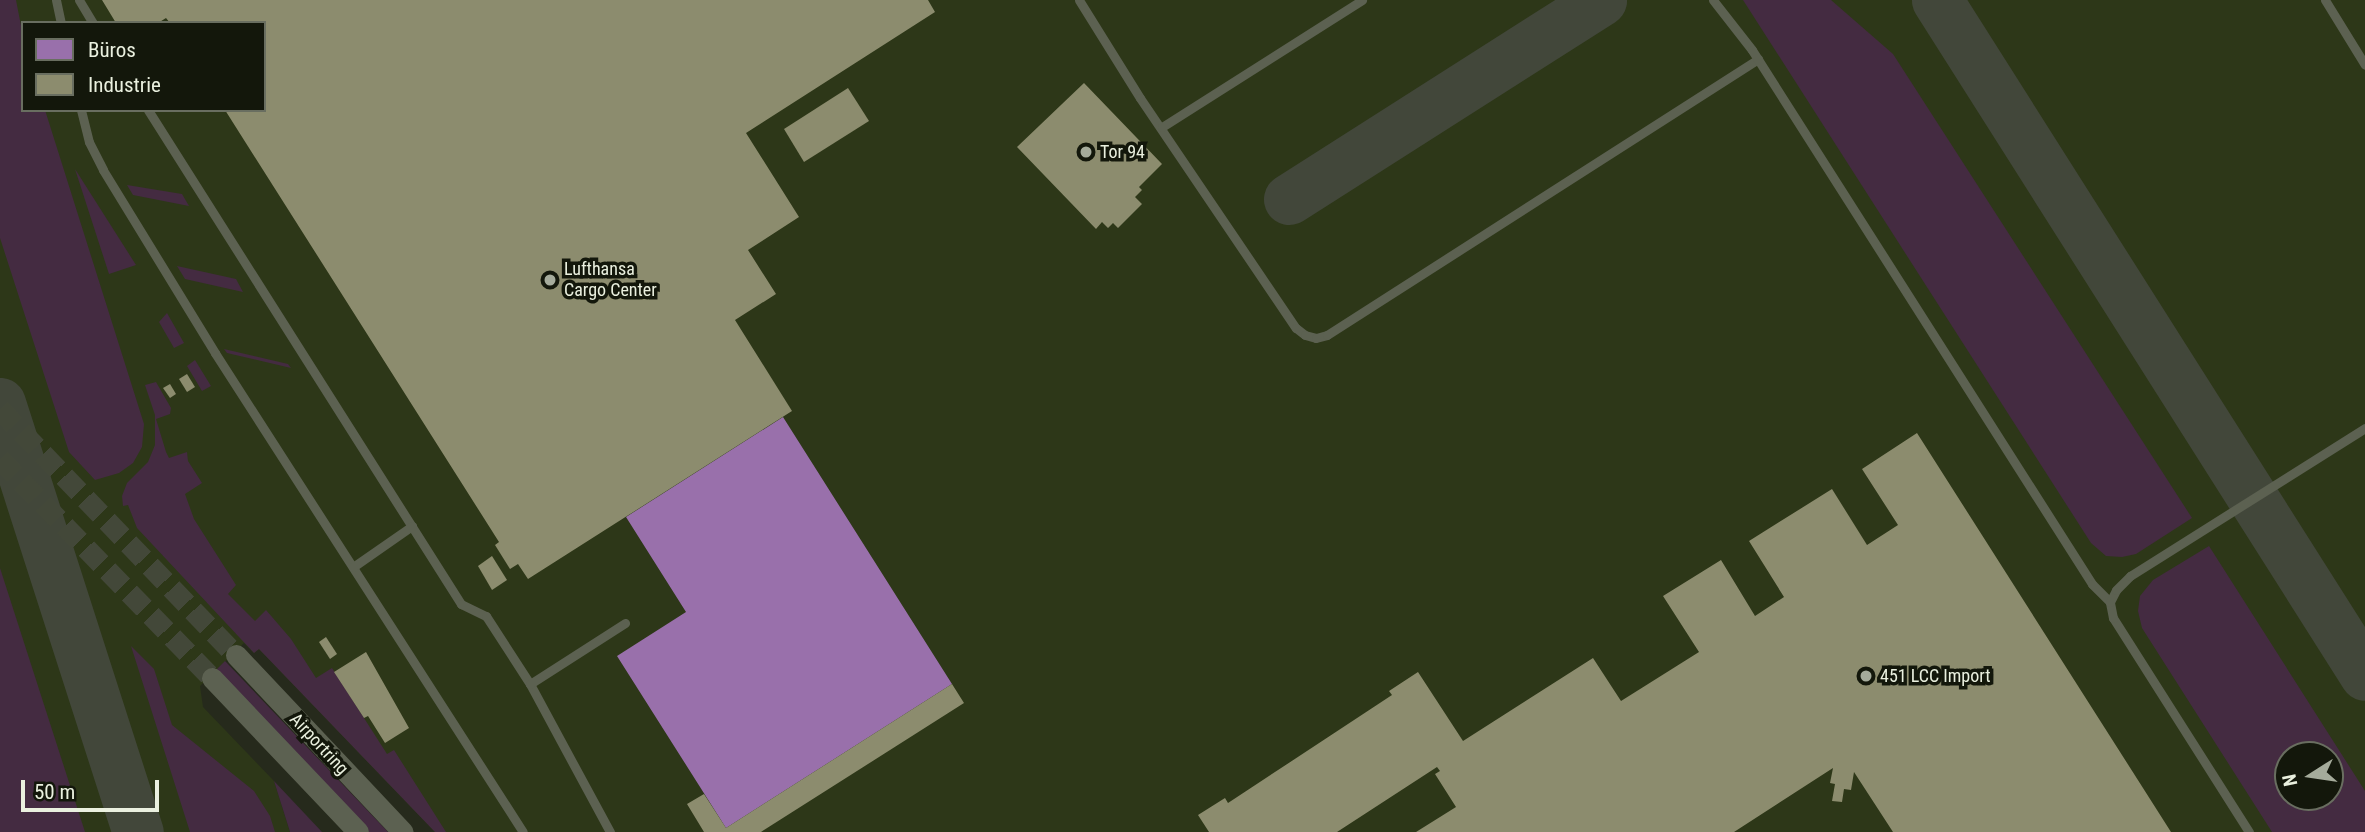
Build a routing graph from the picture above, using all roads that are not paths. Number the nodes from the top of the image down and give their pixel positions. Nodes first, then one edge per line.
1 (56, 0) edge
2 (79, 0) edge
3 (1079, 0) edge
4 (1362, 0) edge
5 (1713, 0) edge
6 (2325, 0) edge
7 (61, 21) edge
8 (92, 21) edge
9 (1758, 59) junction
10 (2365, 65) edge
11 (82, 112) edge
12 (149, 112) edge
13 (1161, 127) junction
14 (2365, 428) edge
15 (412, 526) junction
16 (353, 568) junction
17 (2110, 602) junction
18 (625, 624) dead end
19 (236, 654) tunnel mouth
20 (212, 678) tunnel mouth
21 (530, 684) junction
22 (358, 832) edge
23 (403, 832) edge
24 (523, 832) edge
25 (610, 832) edge
26 (2249, 832) edge

1 - 7 lane
2 - 8 lane
3 - 13 lane
4 - 13 lane
5 - 9 lane
6 - 10 lane
9 - 13 lane
9 - 17 lane
11 - 16 lane
12 - 15 lane
14 - 17 lane
15 - 16 lane
15 - 21 lane
16 - 24 lane
17 - 26 lane
18 - 21 lane
19 - 23 street, Airportring
20 - 22 street, Airportring
21 - 25 lane

